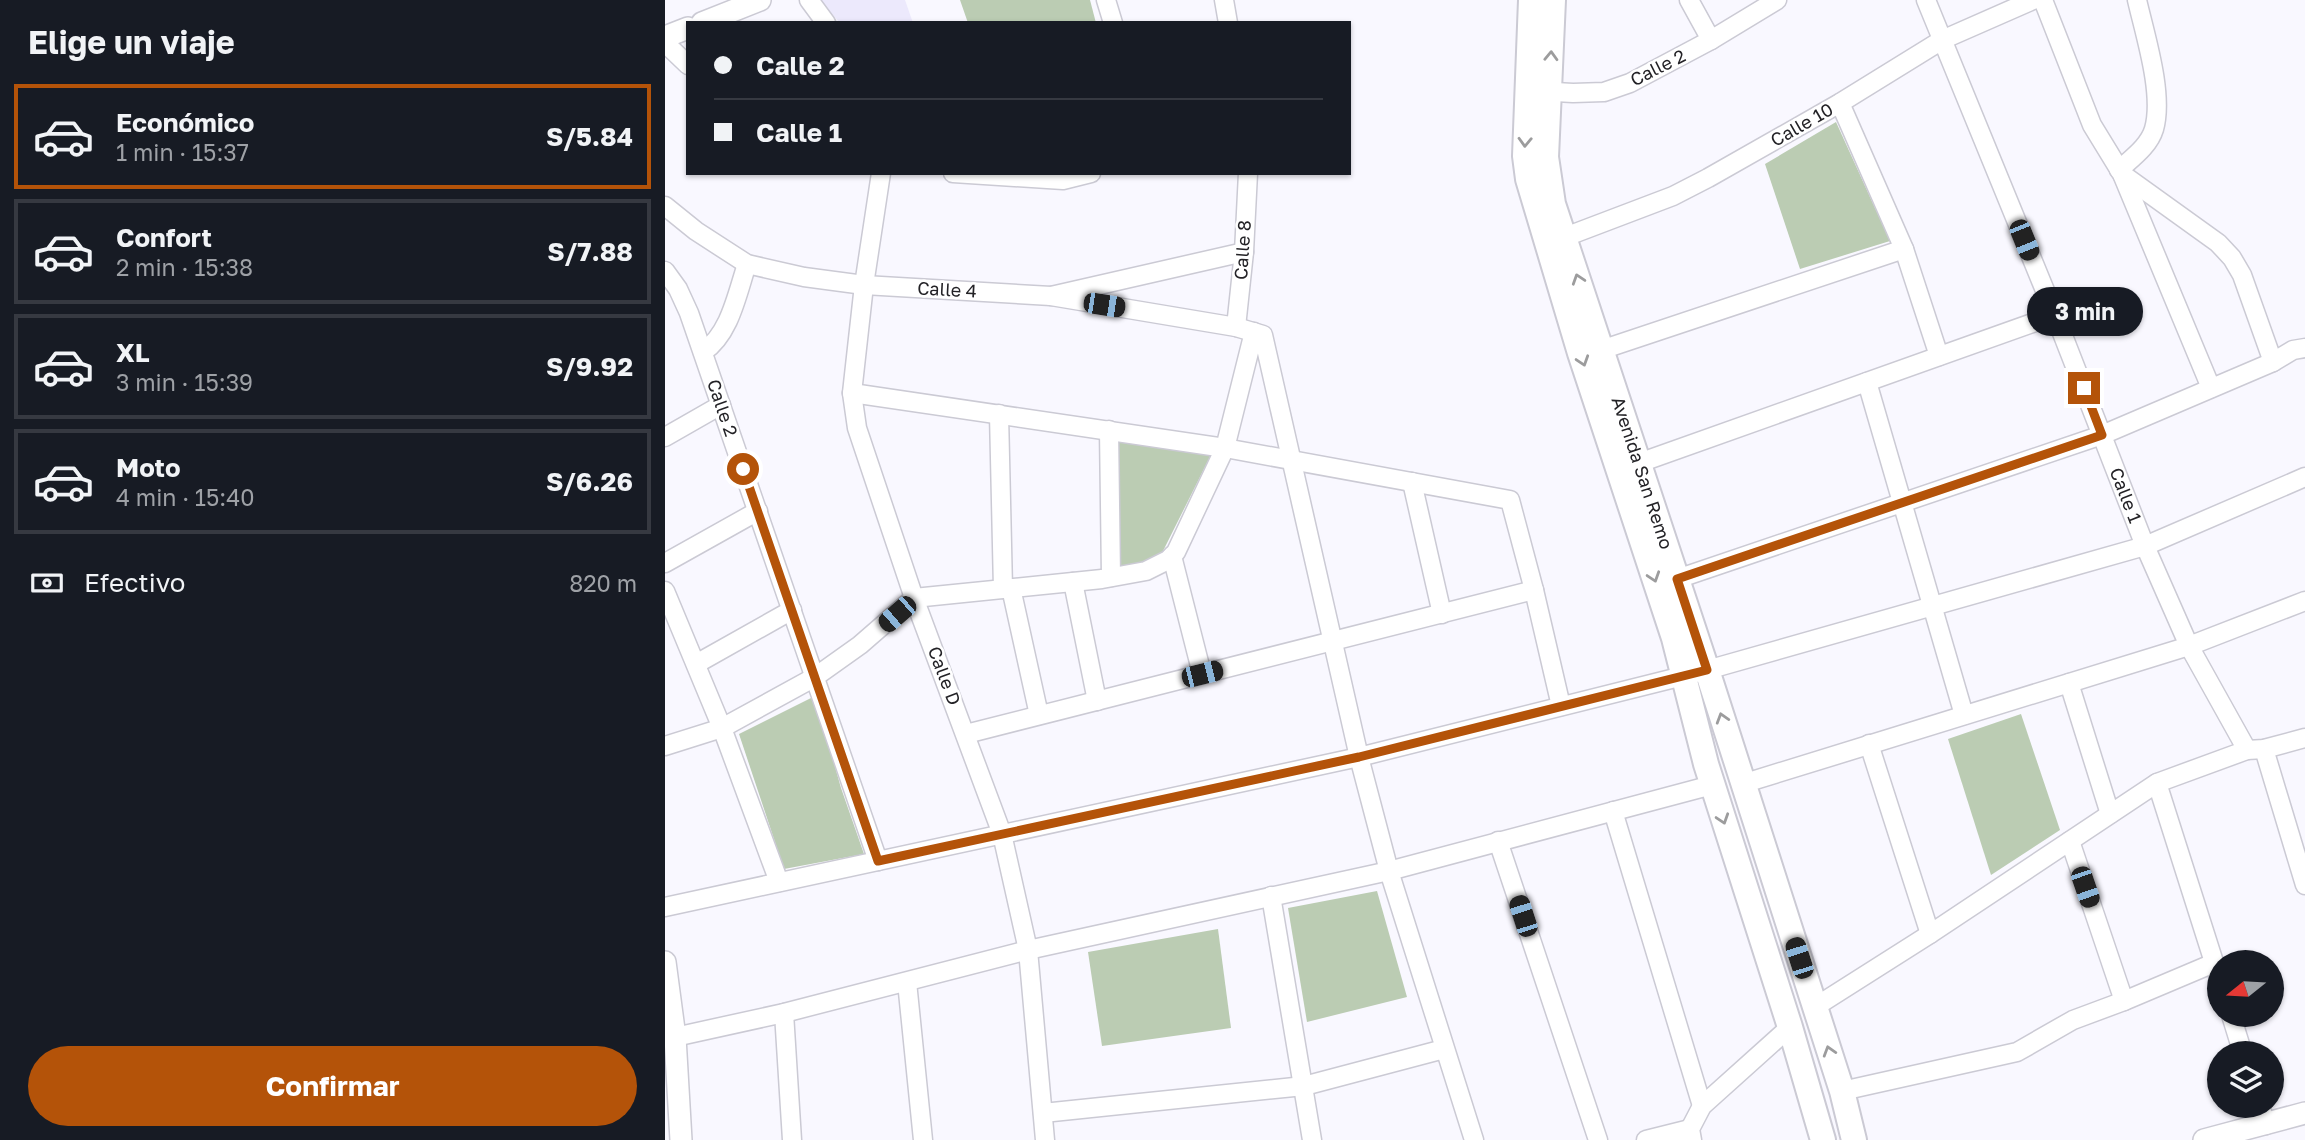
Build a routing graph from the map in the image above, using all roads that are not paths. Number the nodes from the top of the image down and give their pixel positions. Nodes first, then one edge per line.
1 (760, 0) edge
2 (809, 0) edge
3 (1106, 0) edge
4 (1224, 0) edge
5 (1531, 0) edge
6 (1553, 0) edge
7 (1689, 0) edge
8 (1777, 0) edge
9 (1926, 0) edge
10 (2033, 0) edge
11 (2043, 0) edge
12 (2137, 0) edge
13 (707, 21) edge
14 (825, 21) edge
15 (1112, 21) edge
16 (1228, 21) edge
17 (686, 29) edge
18 (665, 37) edge
19 (1711, 40) junction
20 (1942, 40) junction
21 (665, 43) edge
22 (686, 63) edge
23 (1538, 91) junction
24 (1840, 103) junction
25 (2121, 172) junction
26 (881, 175) edge
27 (984, 175) edge
28 (1083, 175) edge
29 (1248, 175) edge
30 (665, 206) edge
31 (1565, 237) junction
32 (1904, 249) junction
33 (1244, 252) junction
34 (747, 264) junction
35 (665, 271) edge
36 (864, 285) junction
37 (1051, 296) junction
38 (2055, 315) junction
39 (1245, 330) junction
40 (2305, 348) edge
41 (1601, 350) junction
42 (703, 352) junction
43 (1939, 356) junction
44 (2273, 362) junction
45 (1867, 383) junction
46 (2211, 388) junction
47 (852, 393) junction
48 (721, 405) junction
49 (999, 414) junction
50 (1109, 430) junction
51 (2102, 435) junction
52 (665, 437) edge
53 (1224, 448) junction
54 (1291, 459) junction
55 (1639, 463) junction
56 (2305, 477) edge
57 (1412, 482) junction
58 (1902, 503) junction
59 (758, 512) junction
60 (2145, 547) junction
61 (1172, 556) junction
62 (665, 563) edge
63 (1111, 577) junction
64 (1677, 579) junction
65 (1073, 582) junction
66 (1007, 588) junction
67 (1534, 590) junction
68 (665, 591) edge
69 (915, 598) junction
70 (2305, 601) edge
71 (1933, 606) junction
72 (792, 610) junction
73 (1442, 614) junction
74 (1334, 641) junction
75 (2189, 646) junction
76 (697, 664) junction
77 (1696, 672) junction
78 (1202, 674) junction
79 (815, 677) junction
80 (2069, 683) junction
81 (1097, 701) junction
82 (1561, 706) junction
83 (1039, 715) junction
84 (1964, 715) junction
85 (722, 728) junction
86 (966, 734) junction
87 (2305, 738) edge
88 (1869, 744) junction
89 (665, 746) edge
90 (2256, 750) junction
91 (1359, 757) junction
92 (2157, 783) junction
93 (1742, 784) junction
94 (1712, 785) junction
95 (1613, 811) junction
96 (2110, 814) junction
97 (1002, 834) junction
98 (1498, 841) junction
99 (2070, 841) junction
100 (878, 861) junction
101 (1389, 871) junction
102 (779, 882) junction
103 (2305, 885) edge
104 (1271, 897) junction
105 (665, 907) edge
106 (1930, 934) junction
107 (1028, 950) junction
108 (2211, 950) edge
109 (666, 971) edge
110 (2207, 973) edge
111 (907, 982) junction
112 (2124, 1001) junction
113 (1815, 1007) junction
114 (784, 1013) junction
115 (1790, 1027) junction
116 (675, 1037) junction
117 (1444, 1049) junction
118 (1304, 1086) junction
119 (1842, 1091) junction
120 (1702, 1105) junction
121 (1043, 1113) junction
122 (2305, 1114) edge
123 (2284, 1115) edge
124 (2258, 1118) edge
125 (1691, 1135) edge
126 (681, 1140) edge
127 (792, 1140) edge
128 (923, 1140) edge
129 (1045, 1140) edge
130 (1313, 1140) edge
131 (1474, 1140) edge
132 (1598, 1140) edge
133 (1646, 1140) edge
134 (1823, 1140) edge
135 (1854, 1140) edge
136 (2204, 1140) edge

1 - 13 street
2 - 14 street
3 - 15 street
4 - 16 street
5 - 23 main road, Avenida San Remo
23 -> 6 main road, Avenida San Remo
7 - 19 street
8 - 19 street, Calle 2
9 - 20 street, Calle 1
10 - 20 street, Calle 10
11 - 25 street
12 - 25 street
17 - 18 street
19 - 23 street, Calle 2
20 - 24 street, Calle 10
20 - 38 street, Calle 1
21 - 22 street
23 - 31 main road, Avenida San Remo
23 -> 77 main road, Avenida San Remo
24 - 31 street, Calle 10
24 - 32 street
25 - 44 street
25 - 46 street
26 - 36 street, Calle D
27 - 28 street
29 - 33 street, Calle 8
30 - 34 street, Calle 4
41 -> 31 main road, Avenida San Remo
32 - 41 street
32 - 43 street
33 - 37 street, Calle 4
33 - 39 street, Calle 8
34 - 36 street, Calle 4
34 - 42 street
35 - 42 street, Calle 2
36 - 37 street, Calle 4
36 - 47 street, Calle D
37 - 39 street
38 - 43 street
38 - 51 street, Calle 1
39 - 53 street, Calle 8
39 - 54 street
40 - 44 street
41 - 55 main road, Avenida San Remo
42 - 48 street, Calle 2
43 - 45 street
44 - 46 street
45 - 55 street
45 - 58 street
46 - 51 street
47 - 49 street
47 - 69 street, Calle D
48 - 52 street
48 - 59 street, Calle 2
49 - 50 street
49 - 66 street
50 - 53 street
50 - 63 street
51 - 58 street
51 - 60 street, Calle 1
53 - 54 street
53 - 61 street, Calle 8
54 - 57 street
54 - 74 street
55 - 64 main road, Avenida San Remo
56 - 60 street
57 - 67 street
57 - 73 street
58 - 64 street
58 - 71 street
59 - 62 street
59 - 72 street, Calle 2
60 - 71 street
60 - 75 street, Calle 1
61 - 63 street
61 - 78 street
63 - 65 street
64 - 77 main road, Avenida San Remo
65 - 66 street
65 - 81 street
66 - 69 street
66 - 83 street
67 - 73 street
67 - 82 street
68 - 76 street
69 - 79 street
69 - 86 street, Calle D
70 - 75 street
71 - 77 street
71 - 84 street
72 - 76 street
72 - 79 street, Calle 2
73 - 74 street
74 - 78 street
74 - 91 street
75 - 80 street
75 - 90 street, Calle 1
76 - 85 street
77 - 82 street
93 -> 77 main road, Avenida San Remo
77 - 94 main road, Avenida San Remo
78 - 81 street
79 - 85 street
79 - 100 street, Calle 2
80 - 84 street
80 - 96 street
81 - 83 street
82 - 91 street
83 - 86 street
84 - 88 street
85 - 89 street
85 - 102 street
86 - 97 street, Calle D
87 - 90 street
88 - 93 street
88 - 106 street
90 - 92 street
90 - 103 street, Calle 1
91 - 97 street
91 - 101 street
92 - 96 street
92 - 108 street
93 - 113 main road, Avenida San Remo
94 - 95 street
94 -> 115 main road, Avenida San Remo
95 - 98 street
95 - 120 street
96 - 99 street
97 - 100 street
97 - 107 street, Calle D
98 - 101 street
98 - 132 street
99 - 106 street
99 - 112 street
100 - 102 street
101 - 104 street
101 - 117 street
102 - 105 street
104 - 107 street
104 - 118 street
106 - 113 street
107 - 111 street
107 - 121 street, Calle D
109 - 116 street
110 - 112 street
111 - 114 street
111 - 128 street
112 - 119 street
119 -> 113 main road, Avenida San Remo
114 - 116 street
114 - 127 street
115 - 120 street
115 - 134 main road, Avenida San Remo
116 - 126 street
117 - 118 street
117 - 131 street
118 - 121 street
118 - 130 street
119 - 135 main road, Avenida San Remo
120 - 125 street
121 - 129 street, Calle D
122 - 123 street
124 - 136 street
125 - 133 street

